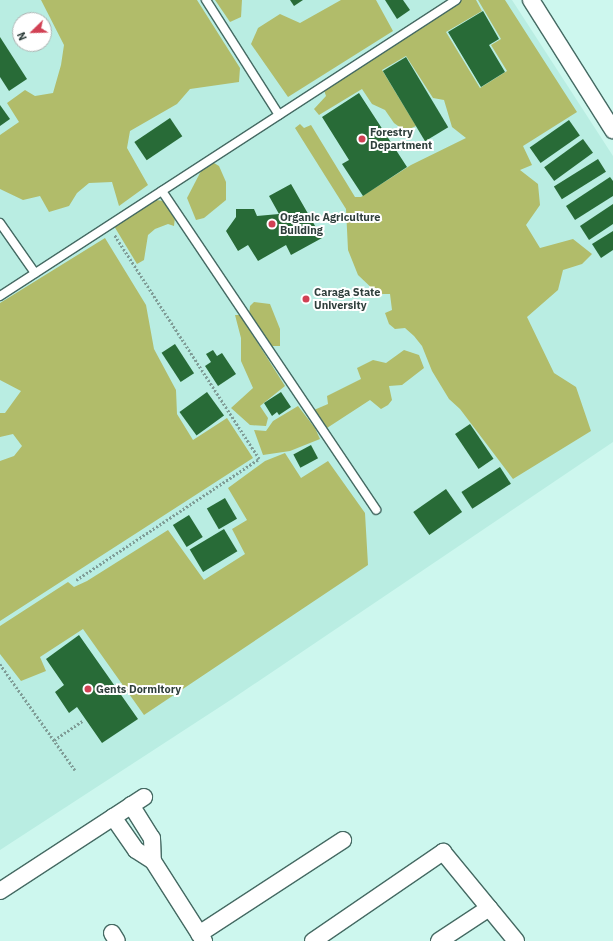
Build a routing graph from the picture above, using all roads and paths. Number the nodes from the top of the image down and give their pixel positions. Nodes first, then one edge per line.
1 (206, 0) edge
2 (456, 0) edge
3 (531, 0) edge
4 (279, 115) junction
5 (613, 130) edge
6 (162, 191) junction
7 (0, 223) edge
8 (108, 226) junction
9 (35, 273) junction
10 (0, 296) edge
11 (376, 510) dead end
12 (76, 580) dead end
13 (0, 664) edge
14 (82, 721) dead end
15 (54, 740) junction
16 (76, 770) dead end
17 (113, 817) junction
18 (343, 840) dead end
19 (153, 861) junction
20 (0, 891) edge
21 (489, 908) junction
22 (202, 937) edge
23 (313, 941) edge
24 (439, 941) edge
25 (516, 941) edge

1 - 4 lane
2 - 4 lane
3 - 5 street
4 - 6 lane
6 - 8 lane
6 - 11 lane
7 - 9 lane
8 - 9 lane
8 - 12 path
9 - 10 lane
13 - 15 path
14 - 15 path
15 - 16 path
17 - 19 street
17 - 19 street
17 - 20 street
18 - 22 street
19 - 22 street
21 - 23 street
21 - 24 street
21 - 25 street

